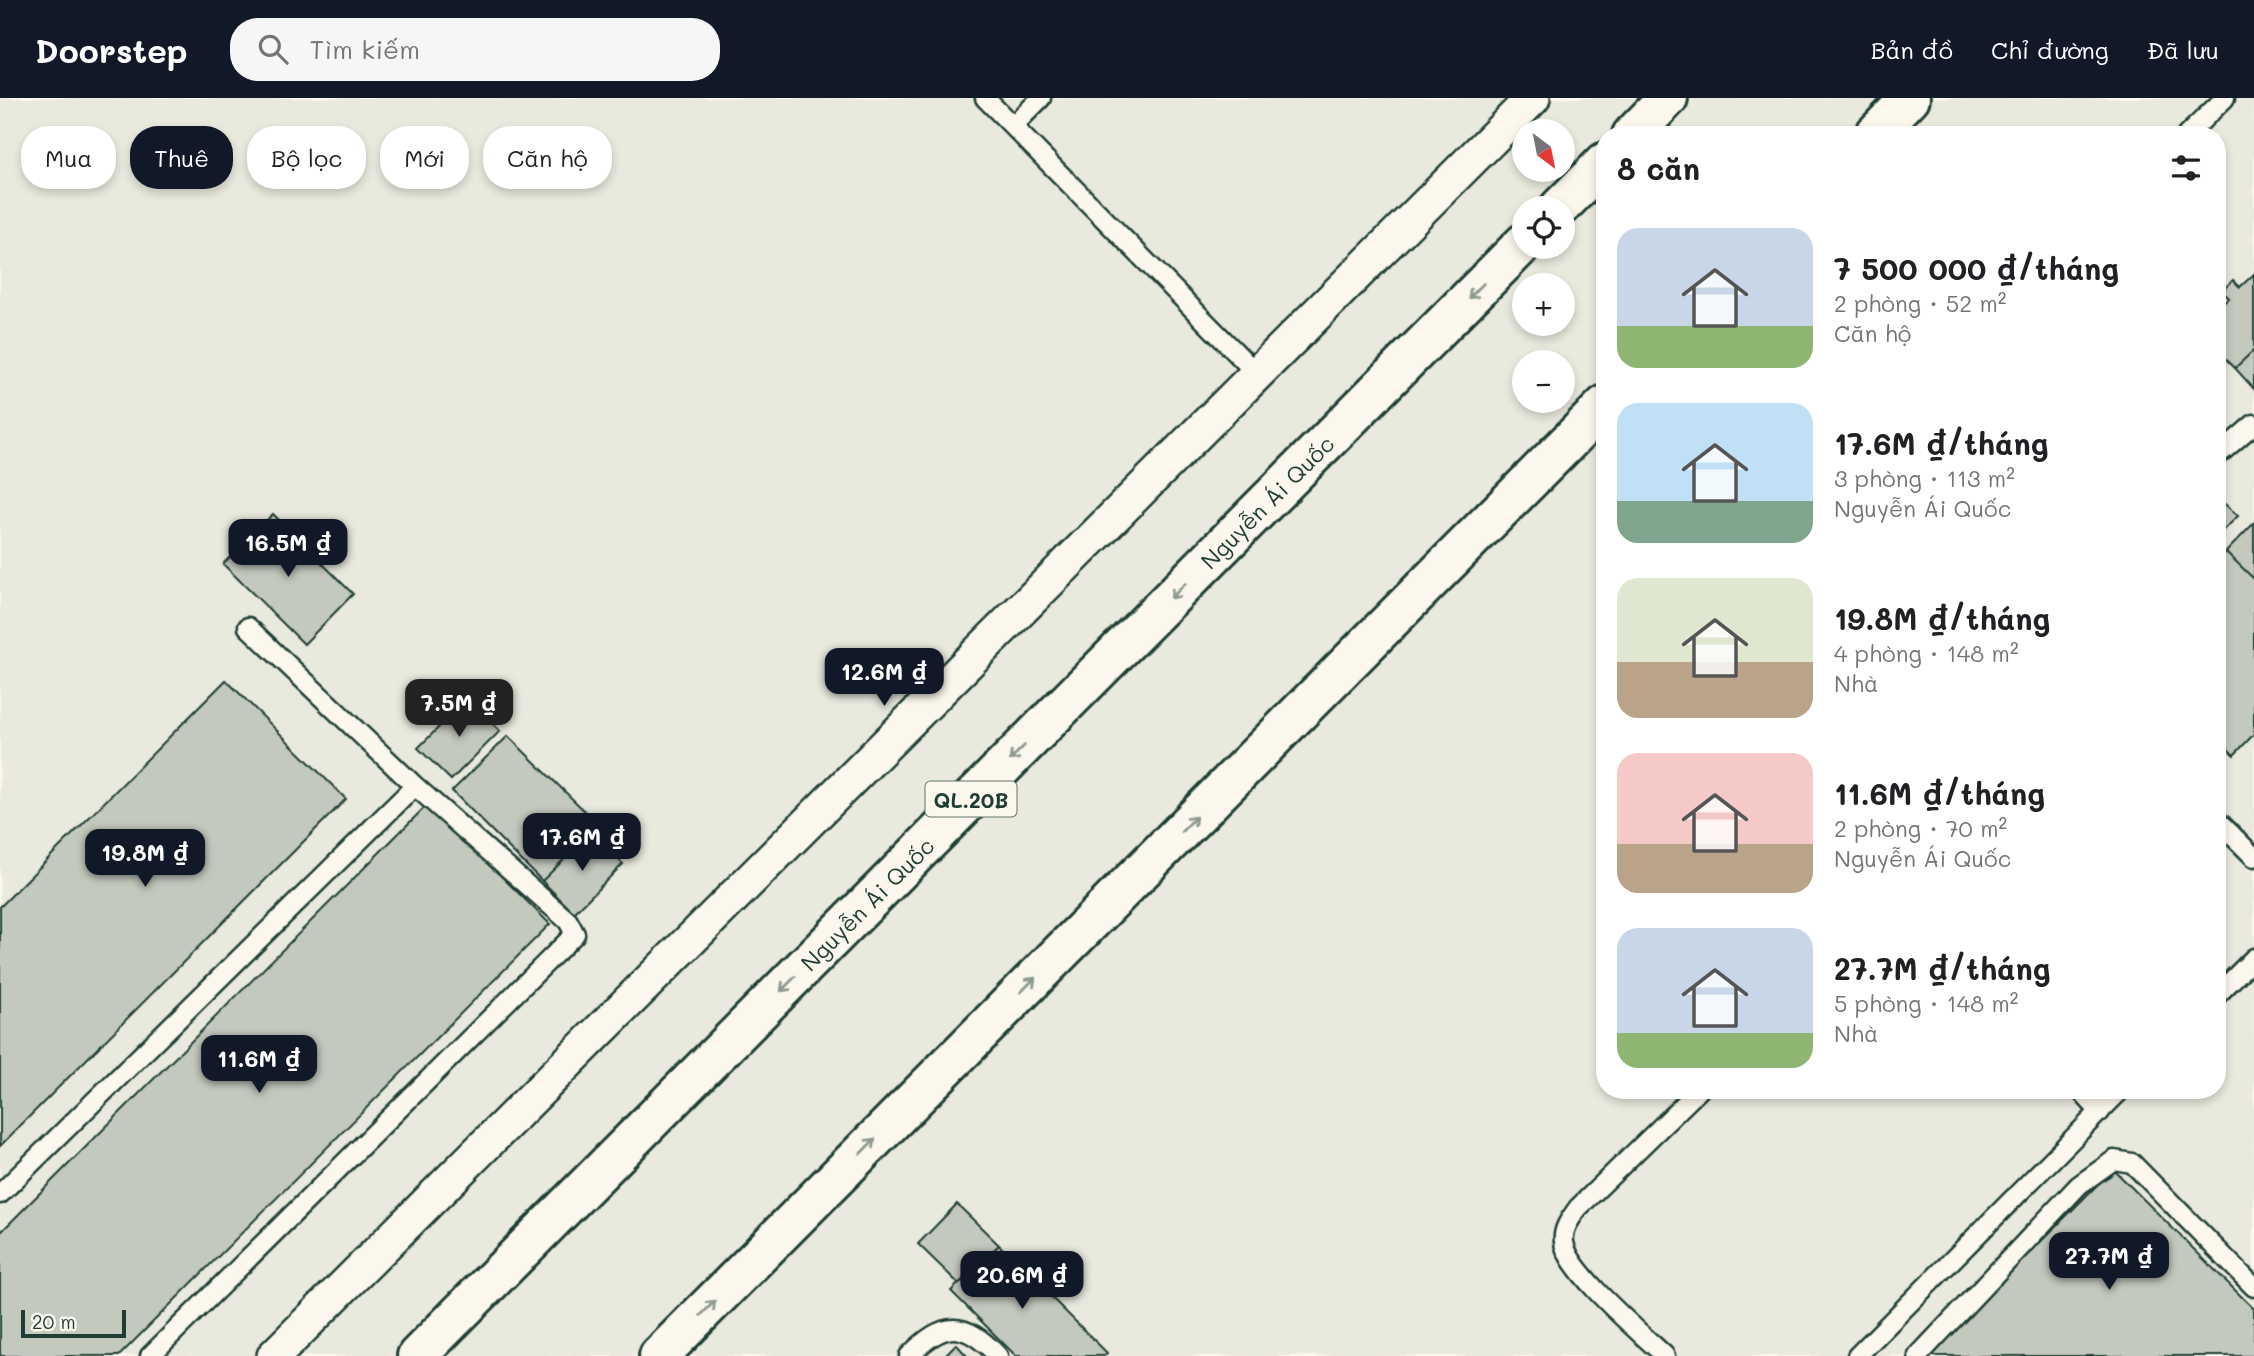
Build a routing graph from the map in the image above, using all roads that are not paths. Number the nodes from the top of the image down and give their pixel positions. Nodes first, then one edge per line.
1 (985, 98) edge
2 (1041, 98) edge
3 (1533, 98) edge
4 (1668, 98) edge
5 (1910, 98) edge
6 (2225, 98) edge
7 (1013, 126) junction
8 (1641, 126) edge
9 (1883, 126) edge
10 (2197, 126) edge
11 (1596, 171) edge
12 (1571, 196) edge
13 (1512, 255) edge
14 (1257, 374) junction
15 (1596, 414) edge
16 (2254, 425) edge
17 (2226, 448) edge
18 (248, 627) dead end
19 (415, 786) junction
20 (2226, 829) edge
21 (2254, 857) edge
22 (2254, 958) edge
23 (2226, 986) edge
24 (1690, 1099) edge
25 (2088, 1099) edge
26 (2112, 1099) edge
27 (2100, 1112) junction
28 (0, 1194) edge
29 (2254, 1287) edge
30 (150, 1356) edge
31 (274, 1356) edge
32 (417, 1356) edge
33 (659, 1356) edge
34 (909, 1356) edge
35 (998, 1356) edge
36 (1665, 1356) edge
37 (1857, 1356) edge
38 (1918, 1356) edge

1 - 7 lane
2 - 7 lane
3 - 14 street
4 - 8 main road
5 - 9 main road
6 - 10 lane
7 - 14 lane
11 - 12 main road
13 -> 32 main road, Nguyễn Ái Quốc / QL.20B
14 - 31 street
33 -> 15 main road
16 - 17 lane
18 - 19 lane
19 - 28 lane
19 - 30 lane
20 - 21 lane
22 - 23 lane
24 - 36 lane
25 - 27 lane
26 - 27 lane
27 - 37 lane
29 - 38 lane
34 - 35 lane

